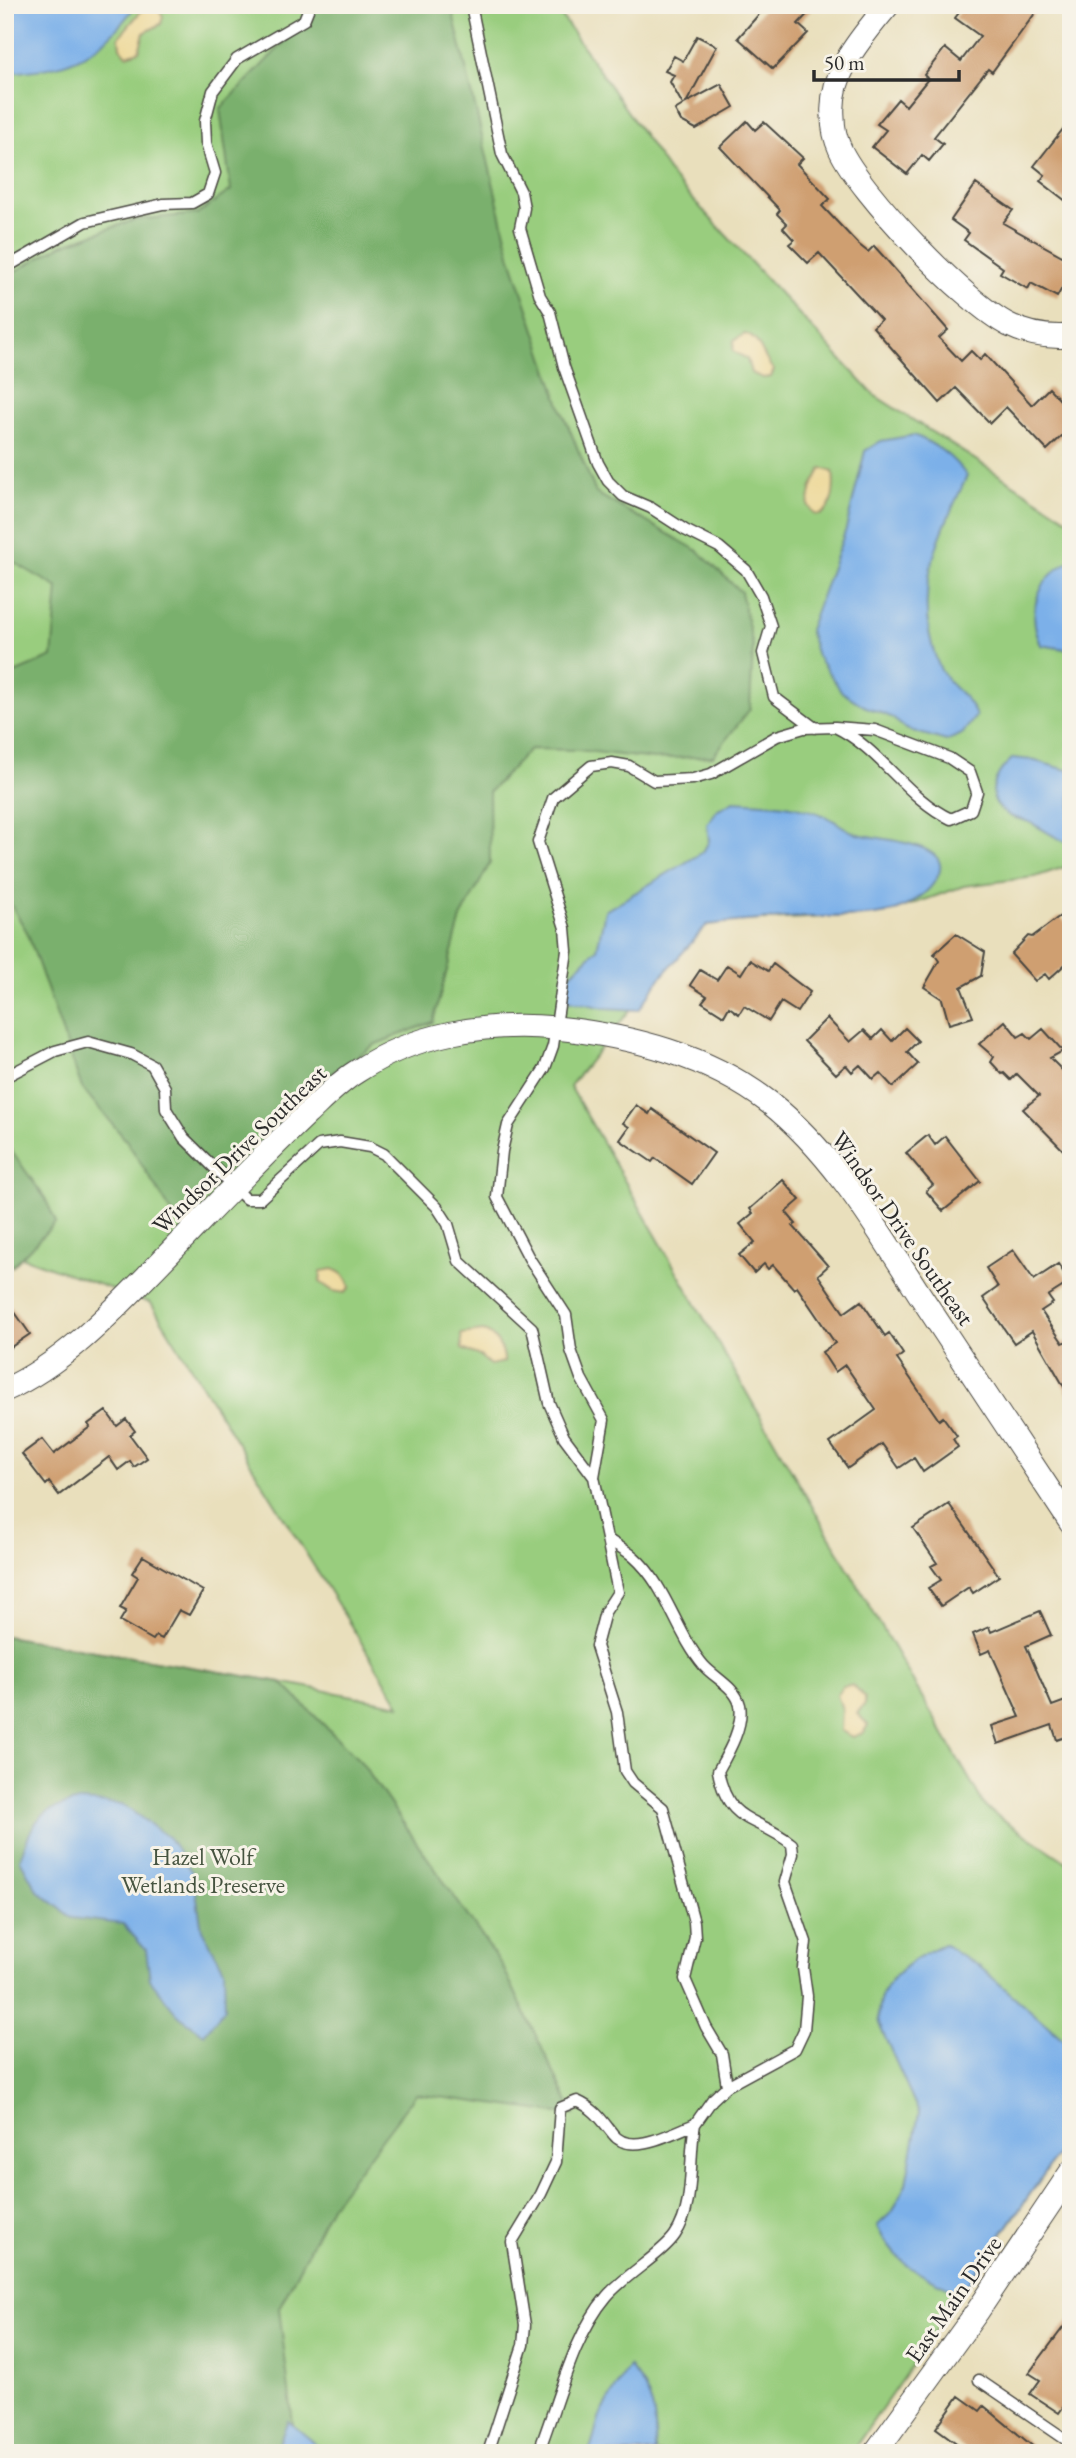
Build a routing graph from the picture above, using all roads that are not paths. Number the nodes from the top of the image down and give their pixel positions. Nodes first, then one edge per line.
1 (310, 5) edge
2 (471, 5) edge
3 (888, 5) edge
4 (5, 268) edge
5 (1071, 336) edge
6 (835, 727) junction
7 (815, 728) junction
8 (555, 1028) junction
9 (5, 1077) edge
10 (234, 1188) junction
11 (5, 1390) edge
12 (594, 1477) junction
13 (1071, 1523) edge
14 (607, 1539) junction
15 (727, 2086) junction
16 (695, 2124) junction
17 (1068, 2184) edge
18 (979, 2380) dead end
19 (1071, 2443) edge
20 (488, 2453) edge
21 (538, 2453) edge
22 (876, 2453) edge

1 - 4 lane
2 - 7 lane
3 - 5 street
6 - 6 lane
6 - 7 lane
7 - 8 lane
8 - 10 street, Windsor Drive Southeast
8 - 12 lane
8 - 13 street, Windsor Drive Southeast
9 - 10 lane
10 - 11 street, Windsor Drive Southeast
10 - 12 lane
12 - 14 lane
14 - 15 lane
14 - 15 lane
15 - 16 lane
16 - 20 lane
16 - 21 lane
17 - 22 street, East Main Drive
18 - 19 lane

